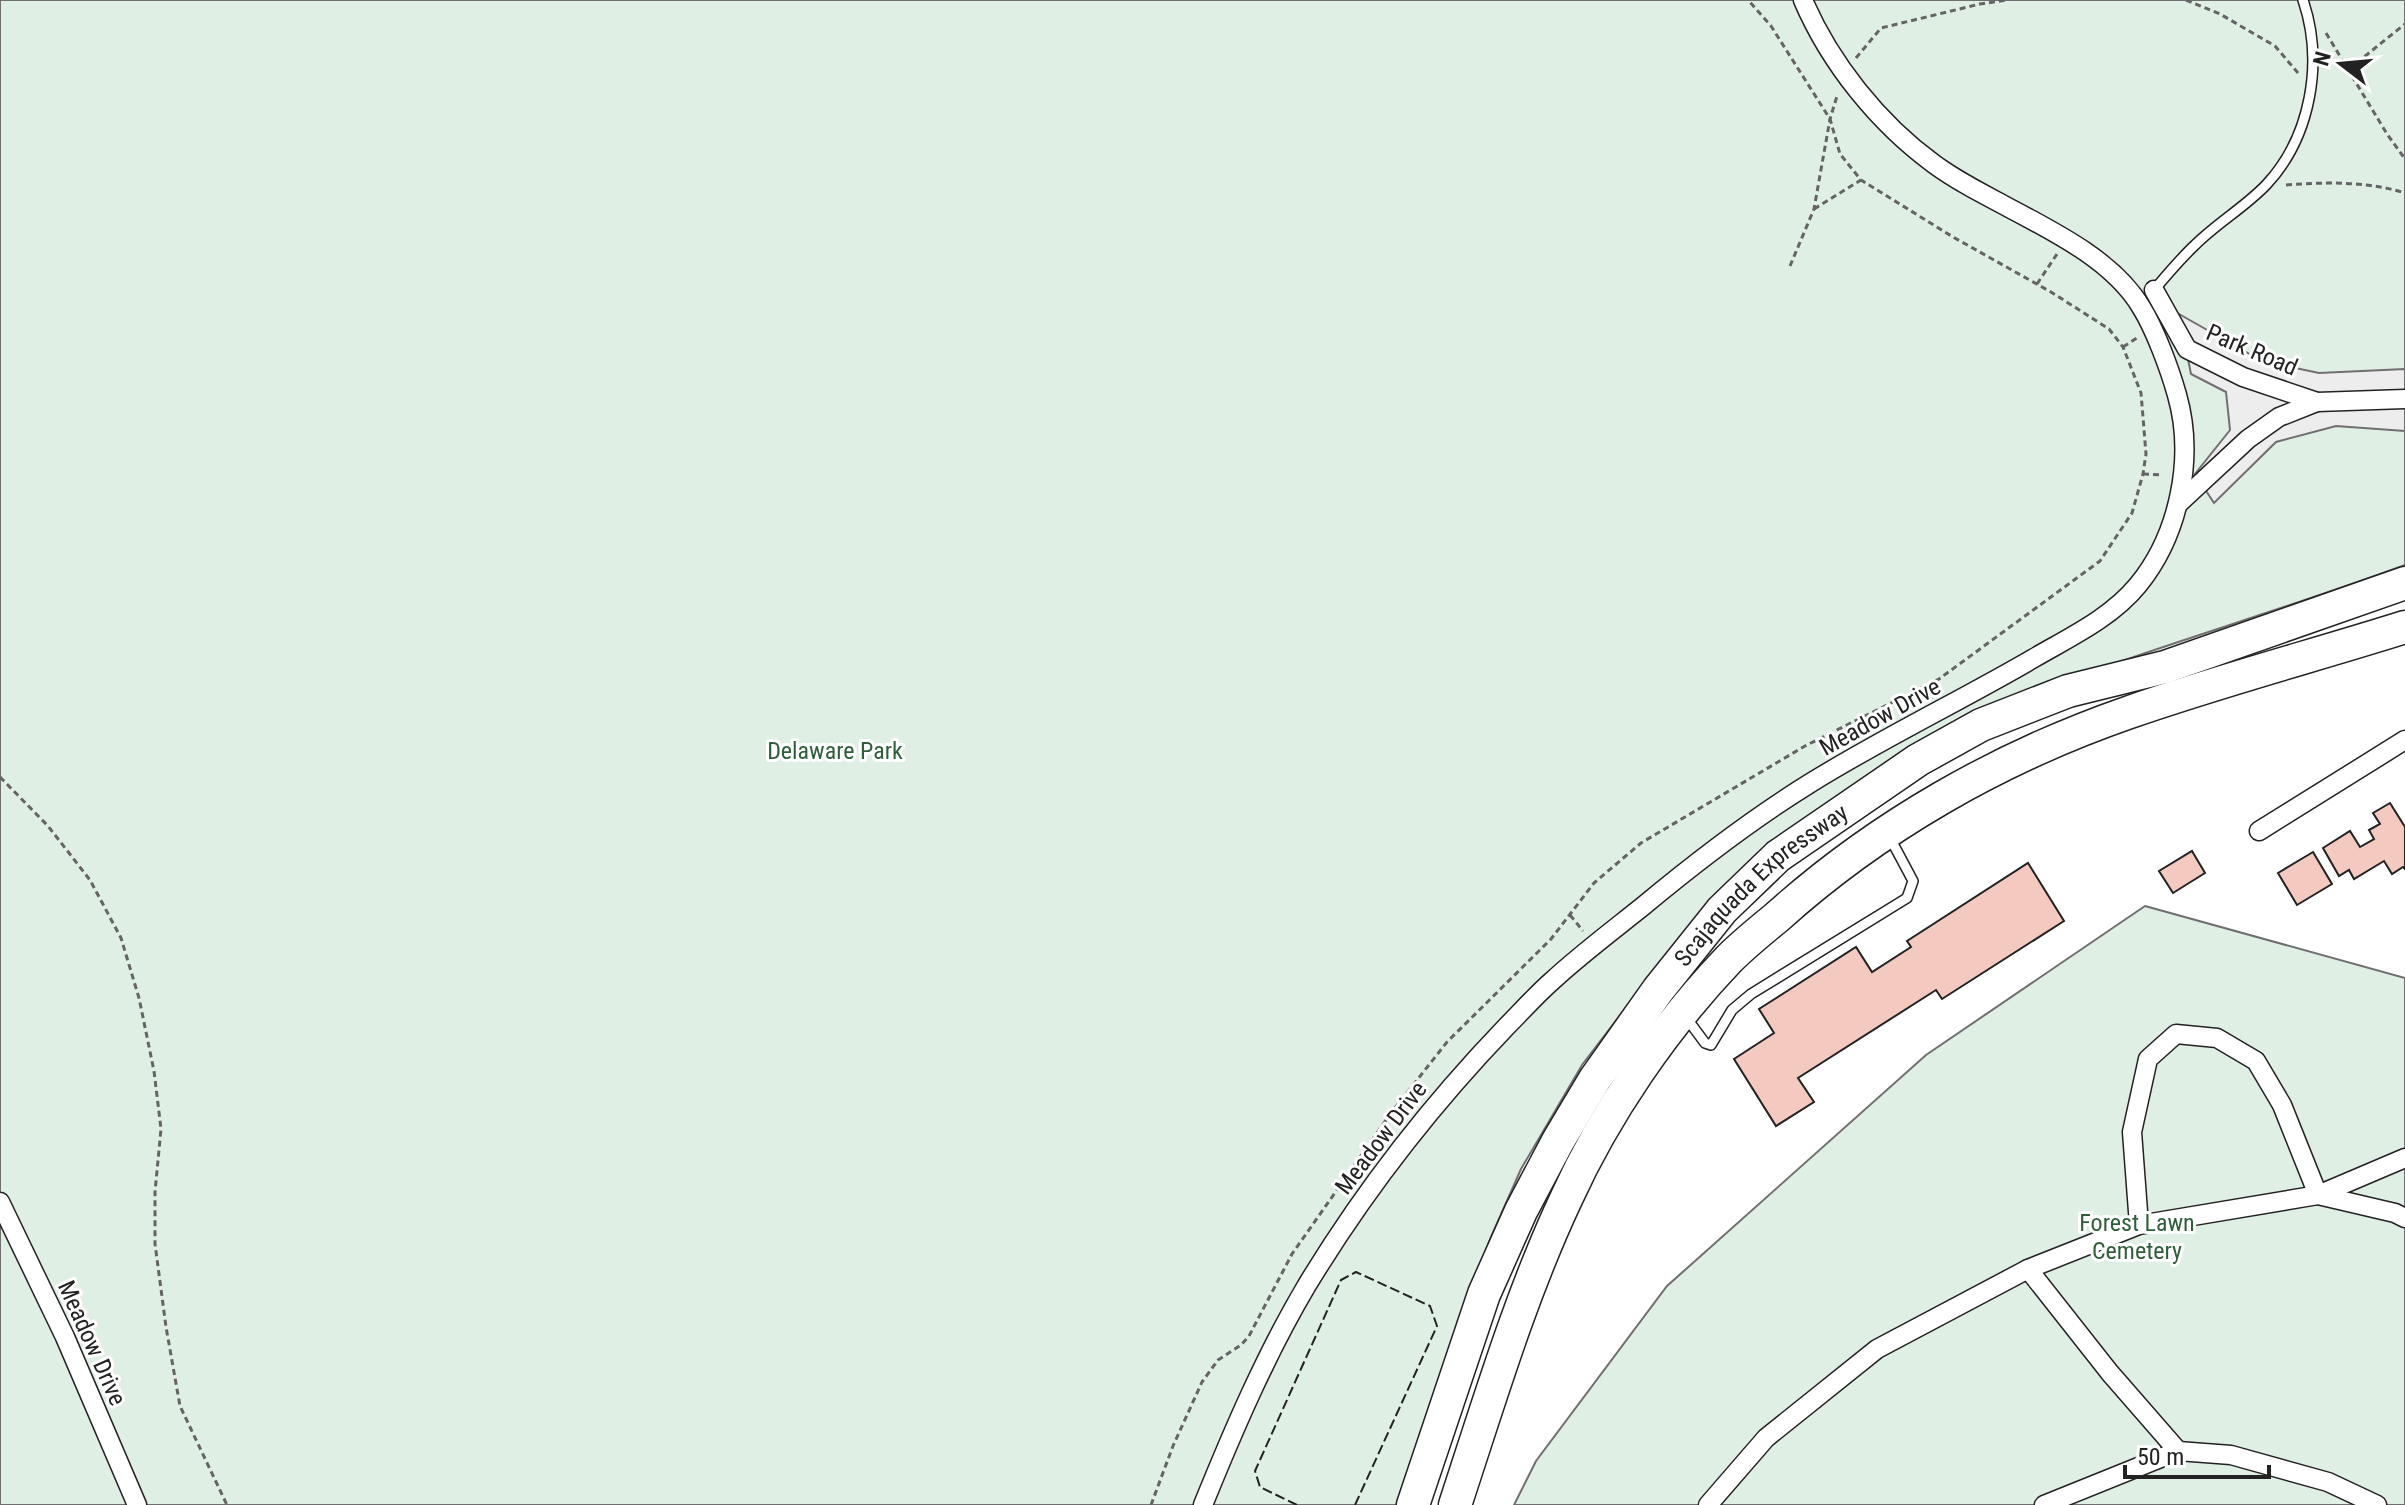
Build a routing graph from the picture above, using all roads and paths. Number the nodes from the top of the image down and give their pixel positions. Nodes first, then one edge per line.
1 (1748, 0) edge
2 (1803, 0) edge
3 (2007, 0) edge
4 (2186, 0) edge
5 (2303, 0) edge
6 (2320, 23) dead end
7 (2405, 24) edge
8 (2349, 69) junction
9 (1844, 72) junction
10 (2311, 87) junction
11 (1830, 119) junction
12 (2405, 159) edge
13 (1861, 180) junction
14 (2265, 186) junction
15 (2405, 193) edge
16 (1814, 209) junction
17 (2066, 239) junction
18 (1790, 266) dead end
19 (2037, 284) junction
20 (2154, 290) junction
21 (2140, 305) junction
22 (2405, 399) edge
23 (2317, 402) junction
24 (2178, 504) junction
25 (2405, 583) edge
26 (2405, 627) edge
27 (2403, 747) edge
28 (0, 777) edge
29 (1887, 830) junction
30 (2259, 831) dead end
31 (1683, 1013) junction
32 (2405, 1158) edge
33 (2318, 1195) junction
34 (0, 1202) edge
35 (2405, 1218) edge
36 (2139, 1225) junction
37 (2028, 1269) junction
38 (2178, 1451) junction
39 (137, 1505) edge
40 (227, 1505) edge
41 (1151, 1505) edge
42 (1203, 1505) edge
43 (1413, 1505) edge
44 (1455, 1505) edge
45 (1708, 1505) edge
46 (2044, 1505) edge
47 (2377, 1505) edge

1 - 11 path
2 - 9 street, Meadow Drive
3 - 9 path
4 - 10 path
5 - 10 lane
6 - 8 path
7 - 8 path
8 - 12 path
9 - 11 path
9 - 17 street, Meadow Drive
10 - 14 lane
11 - 13 path
11 - 16 path
13 - 16 path
13 - 19 path
14 - 15 path
14 - 20 lane
16 - 18 path
17 - 19 path
17 - 21 street, Meadow Drive
19 - 41 path
20 - 21 lane
20 - 23 street, Park Road
21 - 24 street, Meadow Drive
22 - 23 street, Park Road
23 - 24 street, Park Road
24 - 42 street, Meadow Drive
25 - 43 highway, Scajaquada Expressway
26 - 29 highway, Scajaquada Expressway
27 - 30 street
28 - 40 path
29 - 31 highway, Scajaquada Expressway
29 - 31 lane
31 - 44 highway, Scajaquada Expressway
32 - 33 street
33 - 35 street
33 - 36 street
33 - 36 street
34 - 39 street, Meadow Drive
36 - 37 street
37 - 38 street
37 - 45 street
38 - 46 street
38 - 47 street

